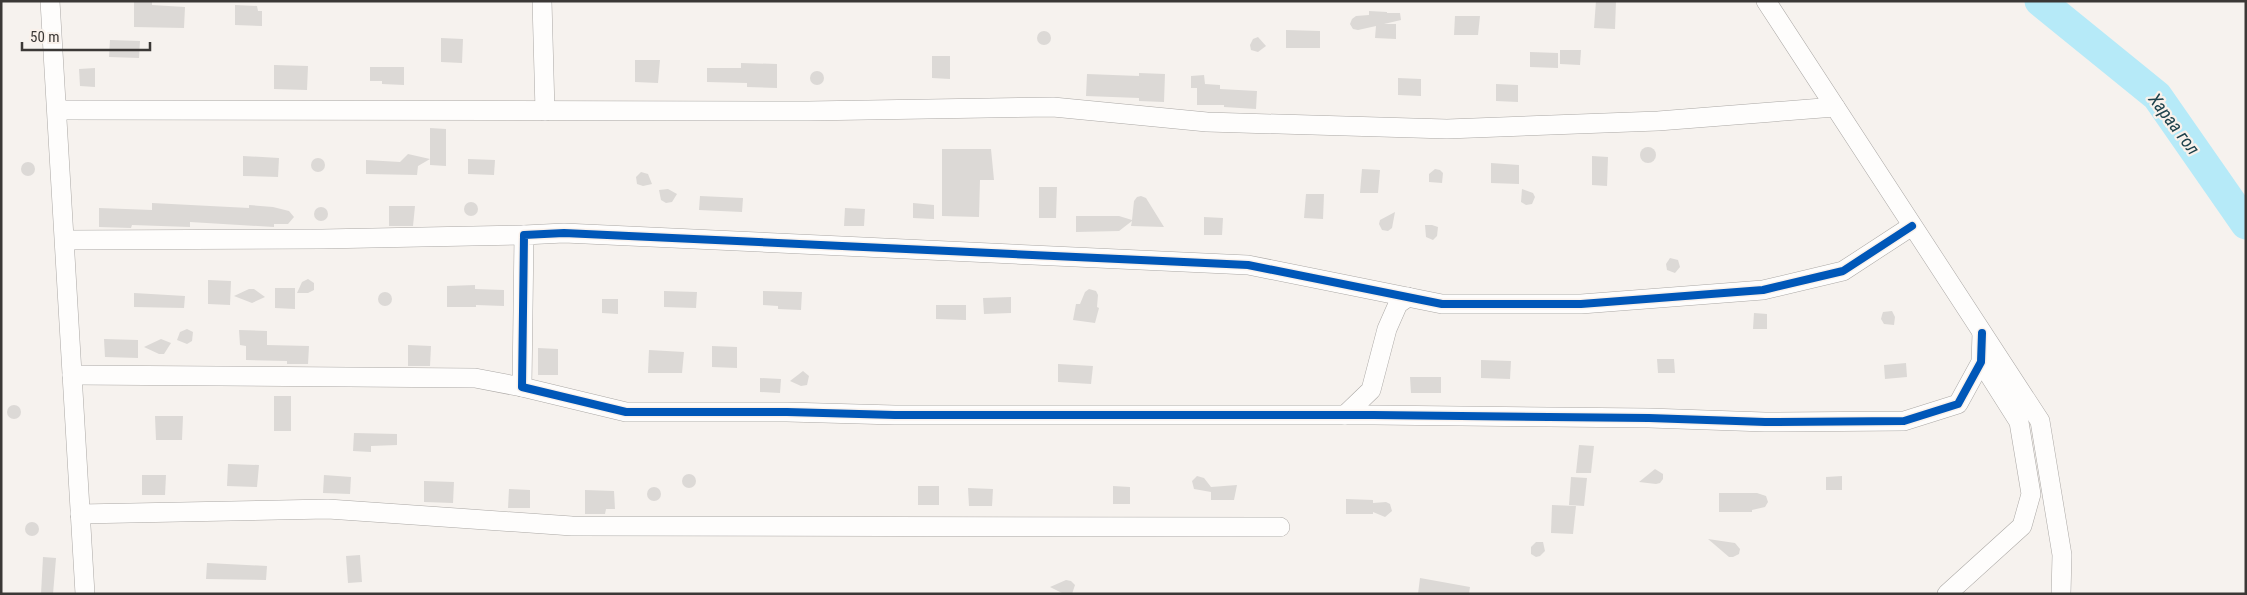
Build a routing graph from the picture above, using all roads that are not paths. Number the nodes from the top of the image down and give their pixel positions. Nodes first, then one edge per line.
1 (50, 1) edge
2 (542, 1) edge
3 (1766, 1) edge
4 (1835, 107) junction
5 (57, 110) junction
6 (545, 111) junction
7 (1912, 226) junction
8 (524, 235) junction
9 (64, 240) junction
10 (1408, 298) junction
11 (1982, 333) junction
12 (1981, 362) junction
13 (72, 376) junction
14 (522, 387) junction
15 (1345, 415) junction
16 (80, 514) junction
17 (1280, 527) dead end
18 (85, 594) edge
19 (1947, 594) edge
20 (2061, 594) edge

1 - 5 street
2 - 6 street
3 - 4 street
4 - 6 street
4 - 7 street
5 - 6 street
5 - 9 street
7 - 10 street
7 - 11 street
8 - 9 street
8 - 10 street
8 - 14 street
9 - 13 street
10 - 15 street
11 - 12 street
11 - 20 street
12 - 15 street
12 - 19 street
13 - 14 street
13 - 16 street
14 - 15 street
16 - 17 street
16 - 18 street

